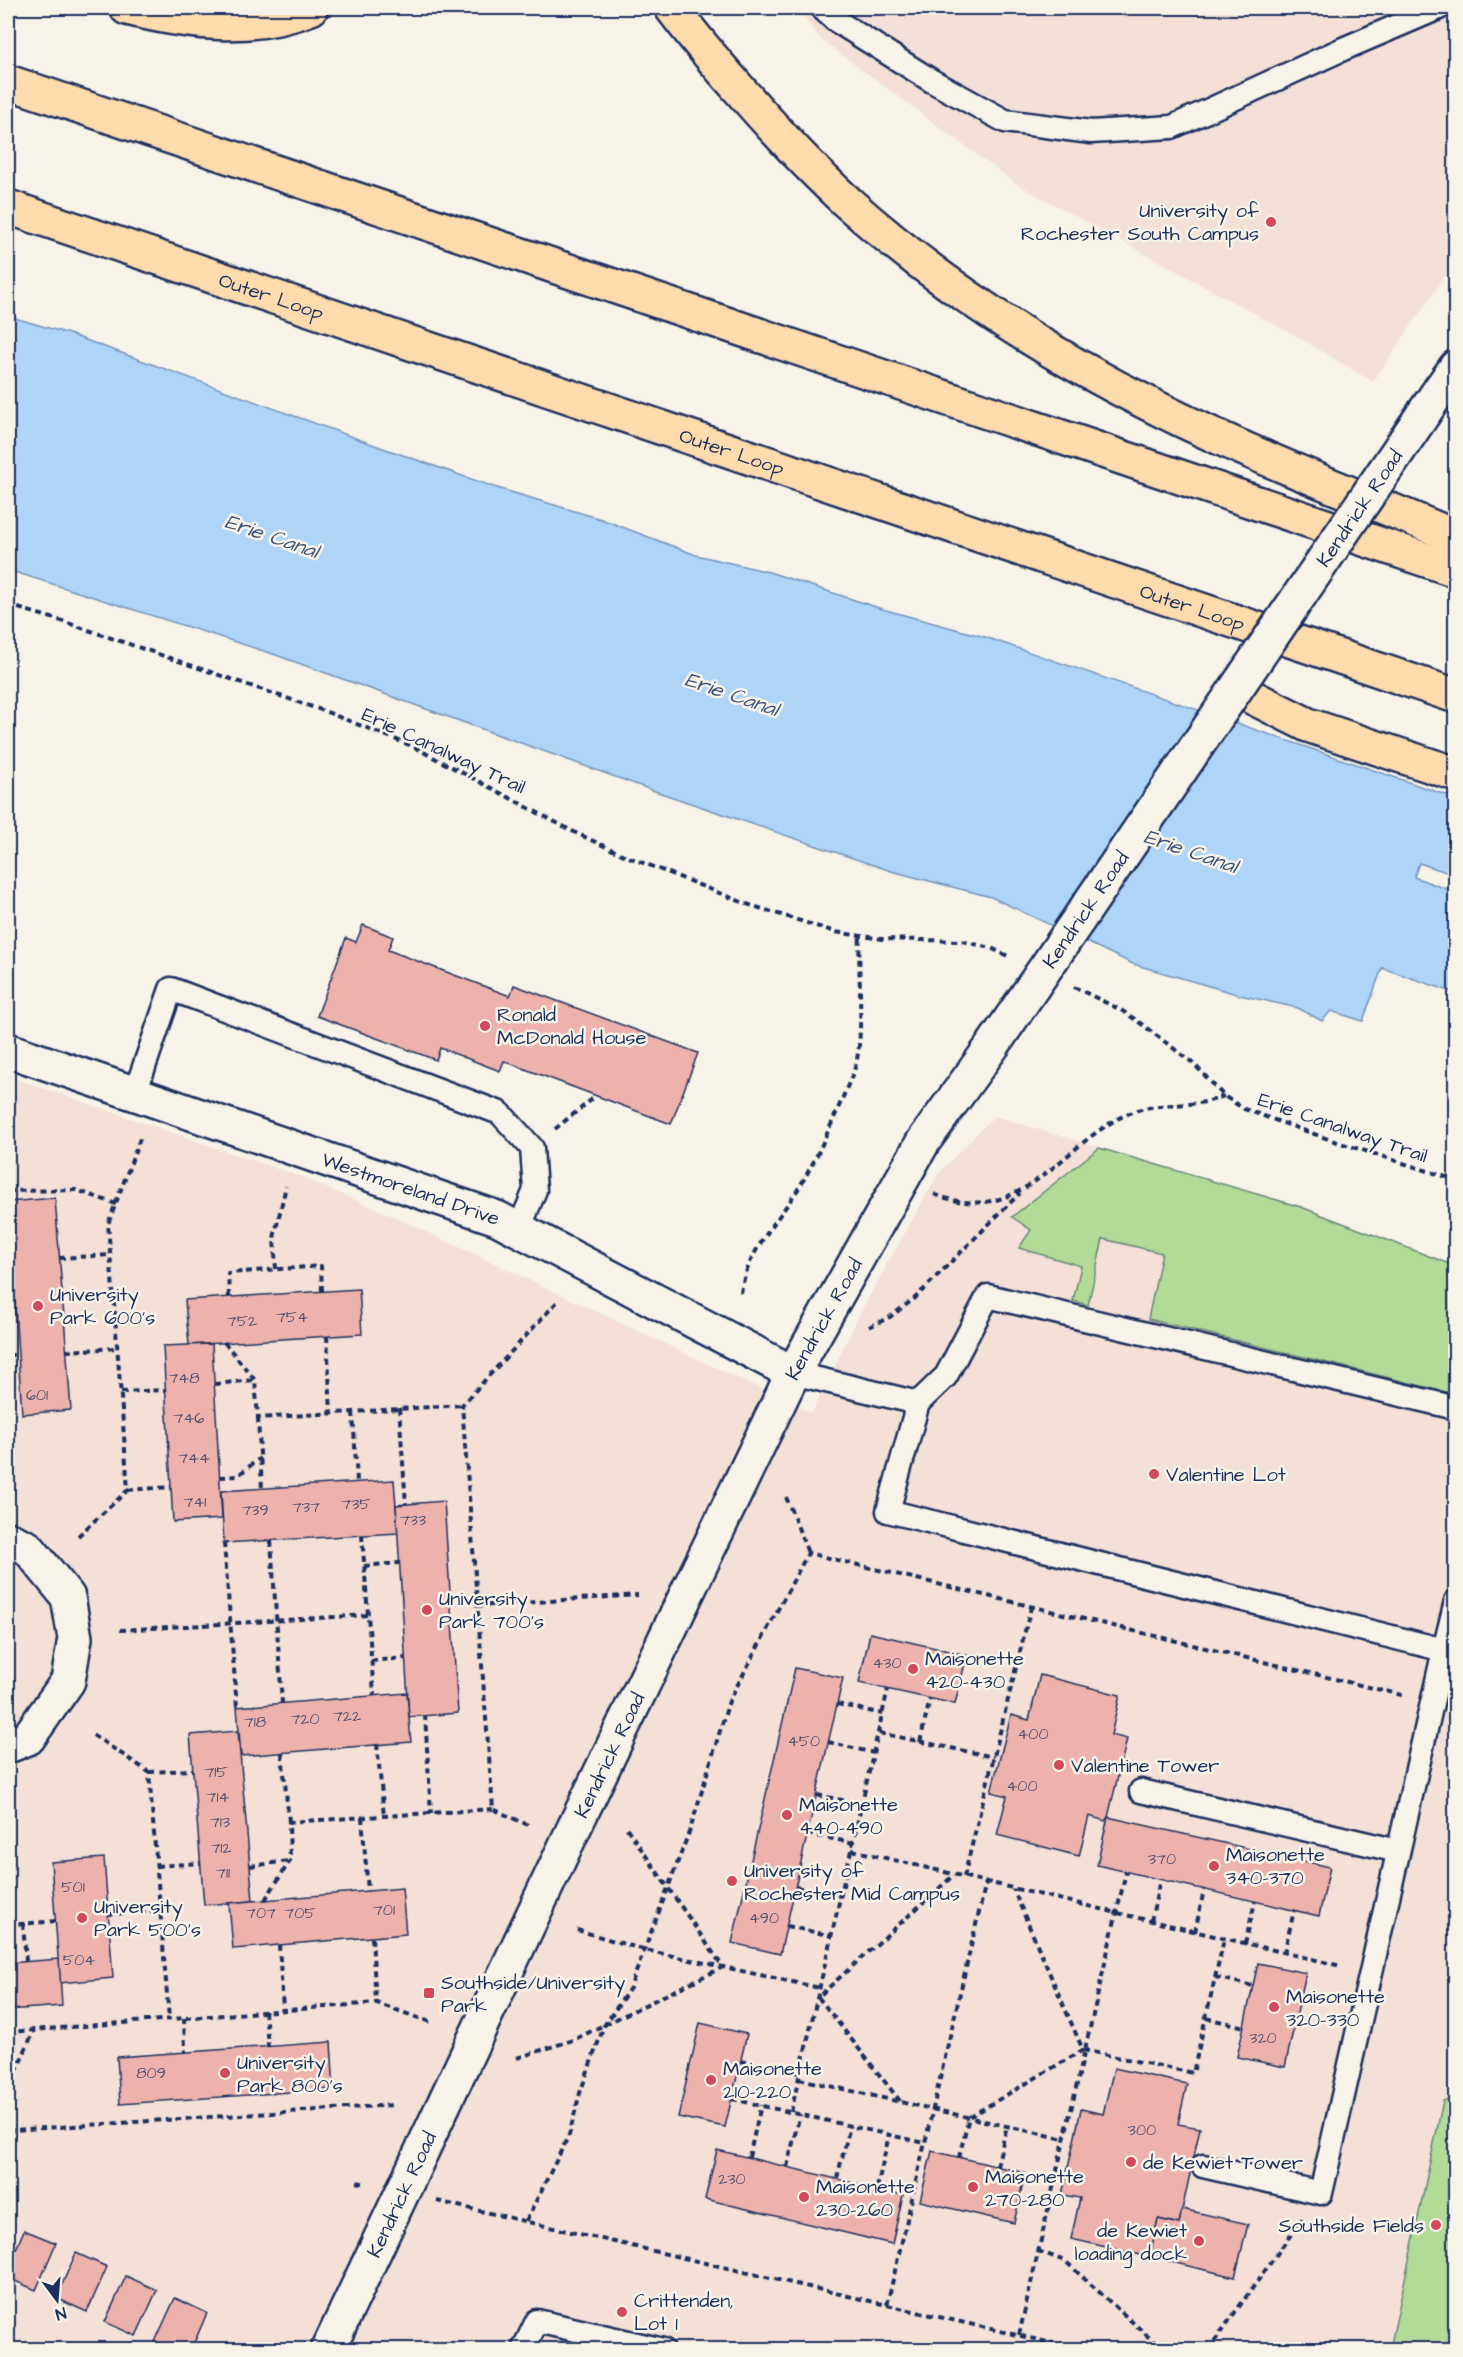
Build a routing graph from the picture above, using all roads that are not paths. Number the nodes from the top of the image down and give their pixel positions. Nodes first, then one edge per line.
1 (127, 8) edge
2 (311, 8) edge
3 (672, 8) edge
4 (822, 8) edge
5 (1439, 8) edge
6 (8, 81) edge
7 (8, 207) edge
8 (1448, 378) edge
9 (1455, 537) edge
10 (1455, 570) edge
11 (1236, 689) junction
12 (1455, 696) edge
13 (1455, 774) edge
14 (8, 1050) edge
15 (135, 1093) junction
16 (519, 1229) junction
17 (793, 1373) junction
18 (918, 1403) junction
19 (1455, 1408) edge
20 (8, 1539) edge
21 (1455, 1601) edge
22 (1444, 1650) junction
23 (8, 1746) edge
24 (1141, 1791) dead end
25 (1398, 1851) junction
26 (1203, 2166) dead end
27 (328, 2349) edge
28 (523, 2349) edge
29 (663, 2349) edge

1 - 2 highway
3 - 9 highway
4 - 5 lane
6 - 10 highway
7 - 12 highway, Outer Loop
8 - 11 street, Kendrick Road, bridge
11 - 13 highway
11 - 17 street, Kendrick Road, bridge
14 - 15 street, Westmoreland Drive
15 - 16 street, Westmoreland Drive
15 - 16 lane
16 - 17 street, Westmoreland Drive
17 - 18 lane
17 - 27 street, Kendrick Road
18 - 19 lane
18 - 22 lane
20 - 23 street
21 - 22 lane
22 - 25 lane
24 - 25 lane
25 - 26 lane
28 - 29 lane

